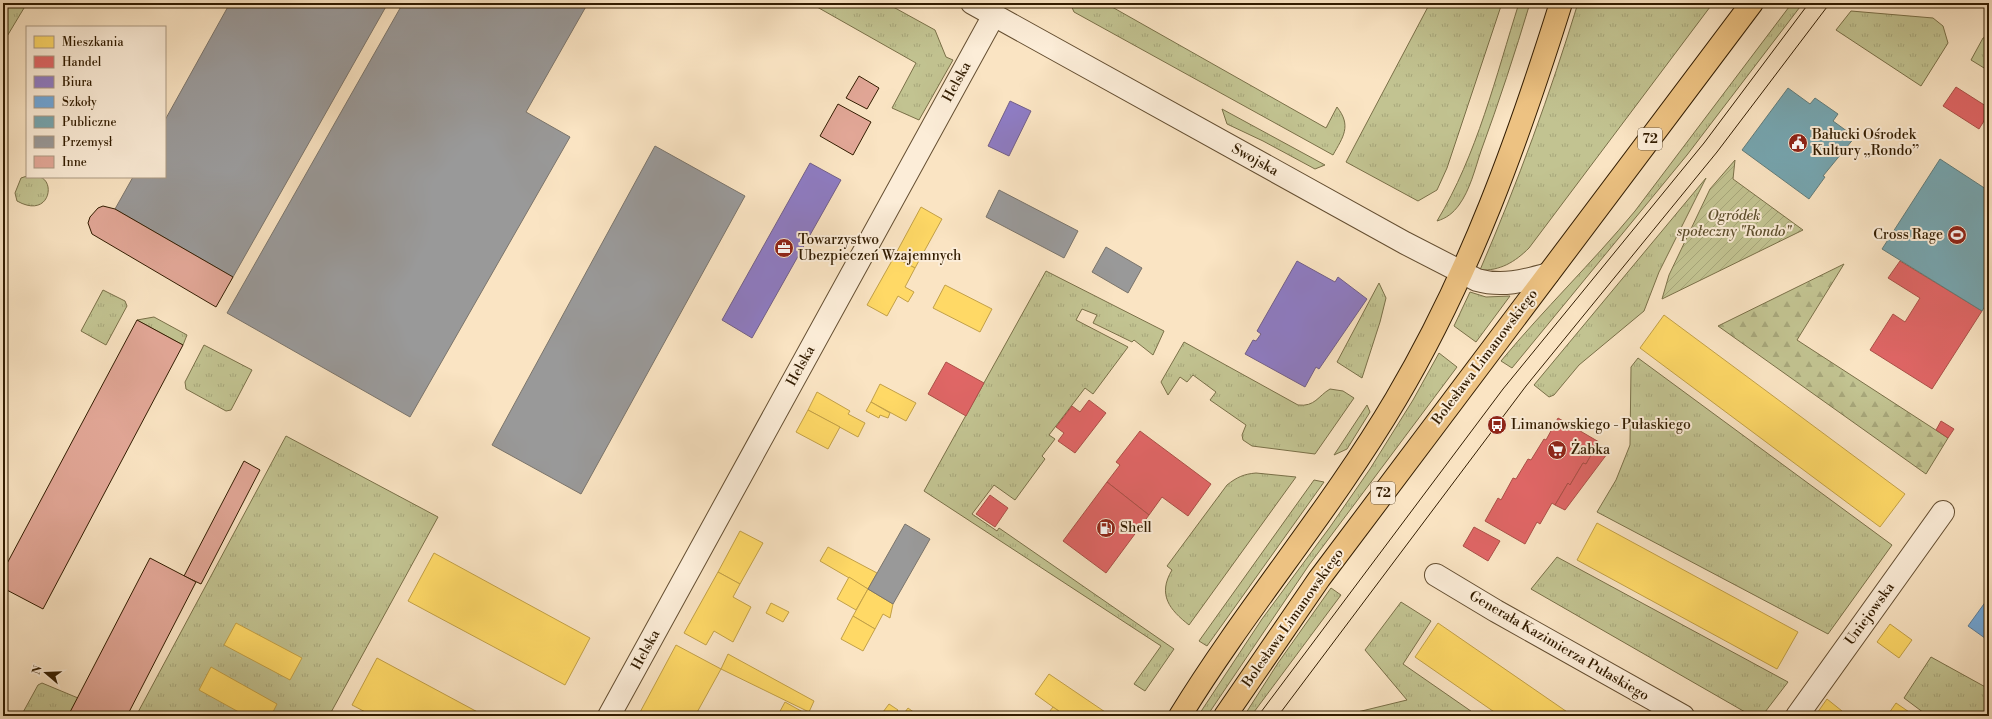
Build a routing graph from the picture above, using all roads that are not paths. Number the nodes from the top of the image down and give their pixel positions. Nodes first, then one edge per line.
1 (972, 3) edge
2 (1561, 3) edge
3 (1752, 3) edge
4 (994, 15) junction
5 (1461, 273) junction
6 (1548, 274) junction
7 (1943, 512) dead end
8 (1436, 575) dead end
9 (609, 716) edge
10 (1180, 716) edge
11 (1225, 716) edge
12 (1683, 716) edge
13 (1797, 716) edge

1 - 4 street, Swojska
2 - 5 main road
3 - 6 main road, Bolesława Limanowskiego / 72
4 - 5 street, Swojska
4 - 9 street, Helska
5 - 6 street, Swojska
5 - 10 main road
6 - 11 main road, Bolesława Limanowskiego / 72
7 - 13 street, Uniejowska
8 - 12 street, Generała Kazimierza Pułaskiego

